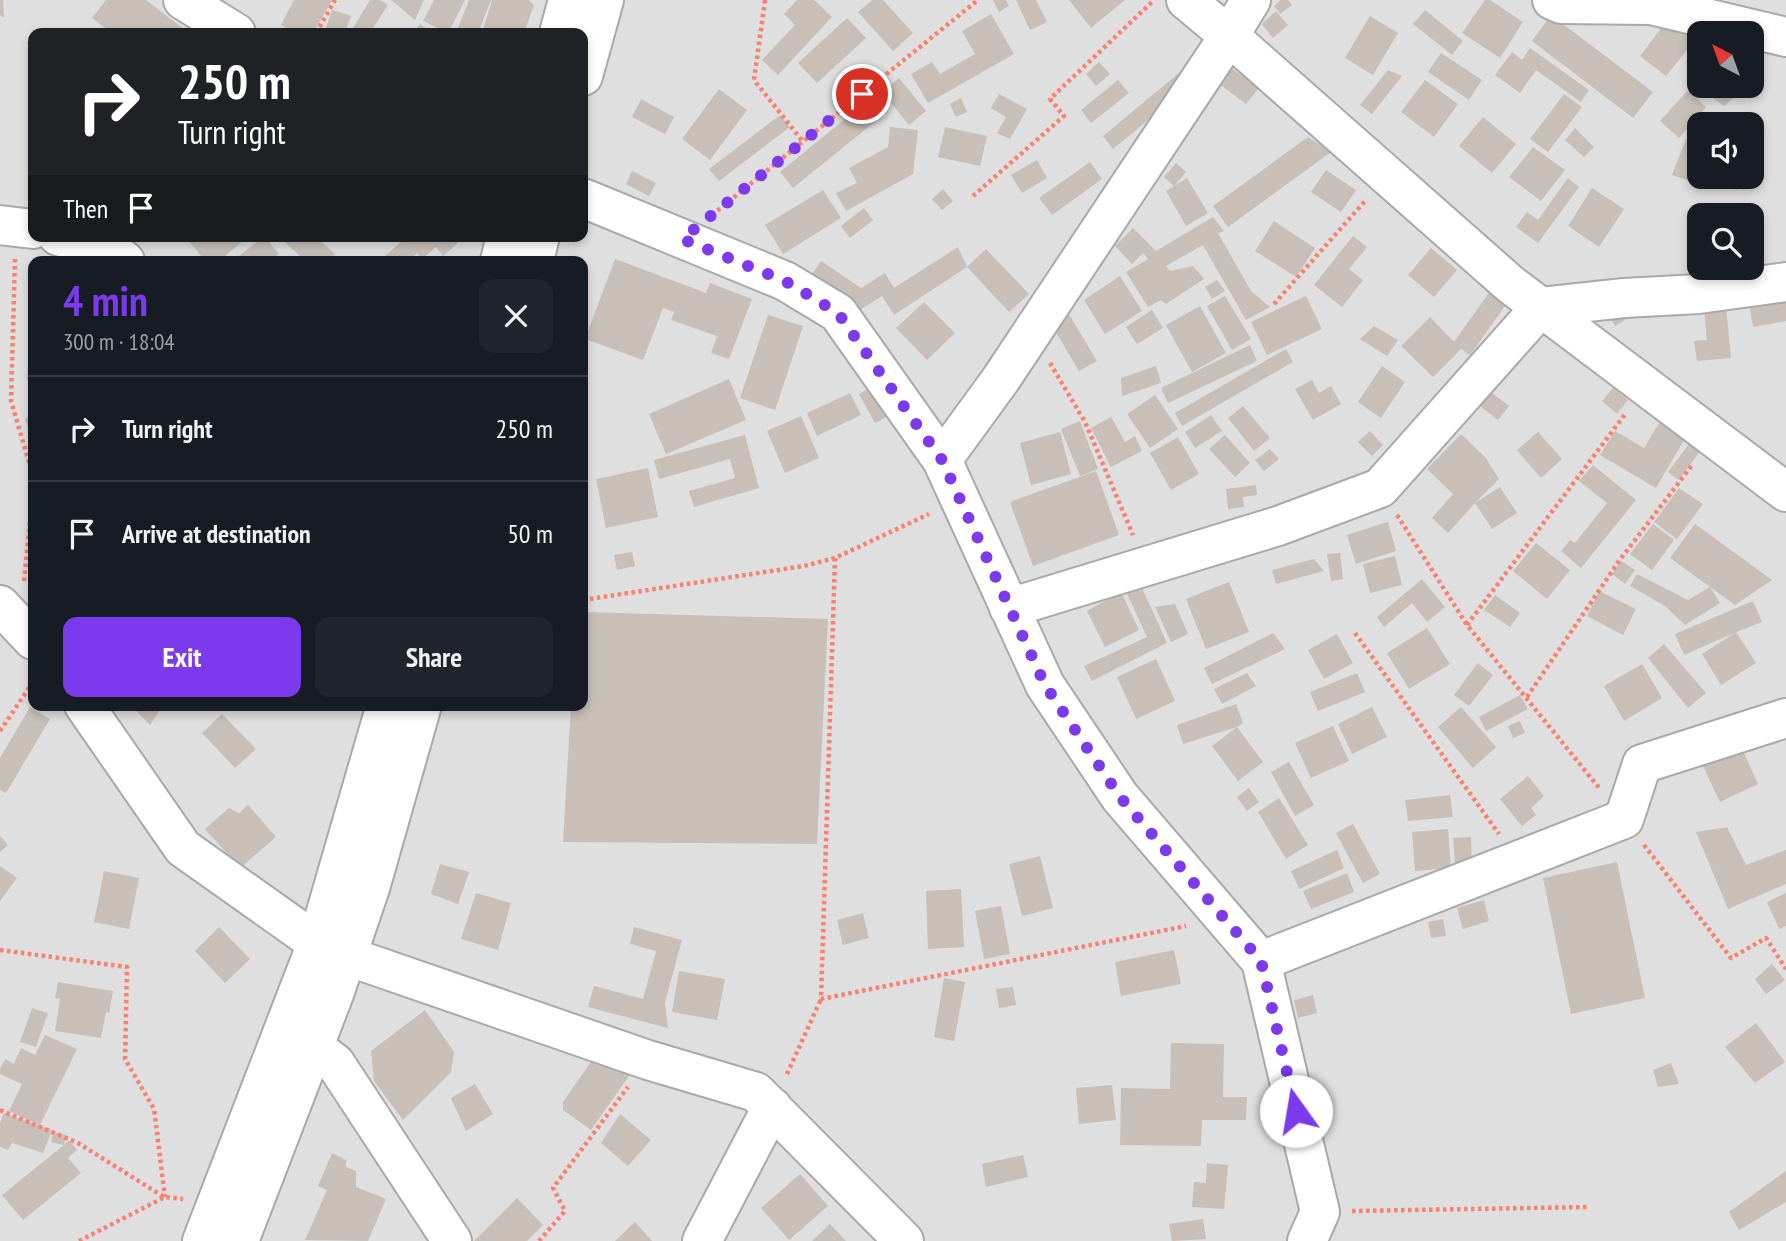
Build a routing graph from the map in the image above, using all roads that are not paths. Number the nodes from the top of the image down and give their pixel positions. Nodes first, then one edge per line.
1 (183, 0) edge
2 (568, 0) edge
3 (604, 0) edge
4 (1186, 0) edge
5 (1251, 0) edge
6 (1552, 0) edge
7 (228, 28) edge
8 (560, 28) edge
9 (1229, 36) junction
10 (1786, 37) edge
11 (588, 58) edge
12 (588, 200) edge
13 (77, 242) edge
14 (118, 256) edge
15 (1786, 282) edge
16 (1541, 307) junction
17 (942, 460) junction
18 (1786, 492) edge
19 (2, 608) edge
20 (1009, 608) junction
21 (28, 635) edge
22 (87, 711) edge
23 (385, 711) edge
24 (420, 711) edge
25 (1786, 718) edge
26 (332, 950) junction
27 (1261, 961) junction
28 (314, 1047) junction
29 (772, 1107) junction
30 (1313, 1226) edge
31 (202, 1241) edge
32 (239, 1241) edge
33 (452, 1241) edge
34 (702, 1241) edge
35 (904, 1241) edge

1 - 7 street
2 - 8 street
3 - 11 street
4 - 9 street
5 - 9 street
6 - 10 street
9 - 16 street
9 - 17 street
12 - 17 street
13 - 14 street
15 - 16 street
16 - 18 street
16 - 20 street
17 - 20 street
19 - 21 street
20 - 27 street
22 - 26 street
23 - 26 street
24 - 26 street
25 - 27 street
26 - 28 street
26 - 29 street
26 - 31 street
27 - 30 street
28 - 32 street
28 - 33 street
29 - 34 street
29 - 35 street

